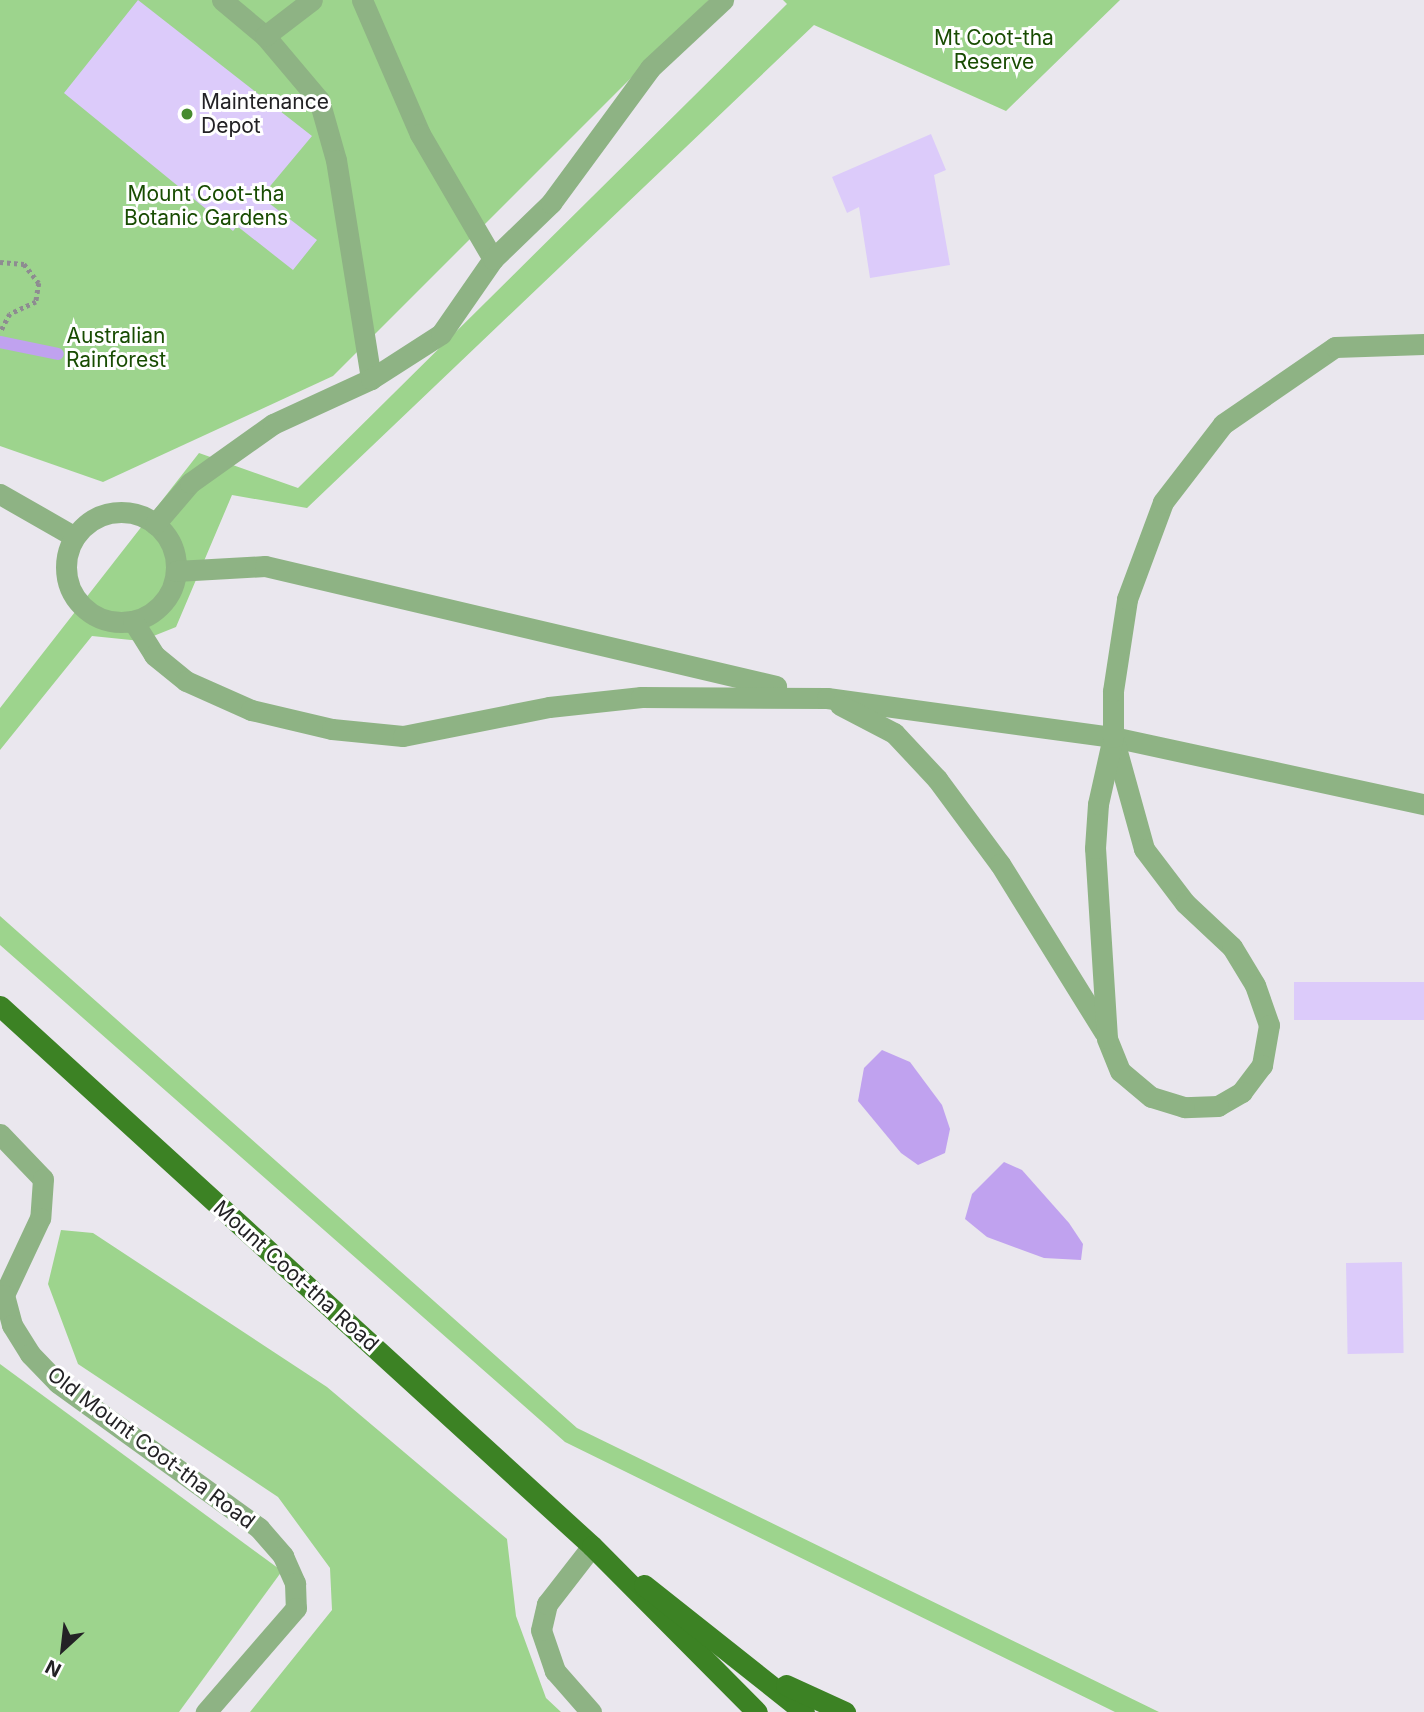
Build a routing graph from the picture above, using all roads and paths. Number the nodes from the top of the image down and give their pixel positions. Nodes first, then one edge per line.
1 (222, 0) edge
2 (312, 0) edge
3 (362, 0) edge
4 (723, 0) edge
5 (265, 36) junction
6 (493, 259) junction
7 (0, 262) edge
8 (0, 333) edge
9 (1424, 344) edge
10 (372, 379) junction
11 (0, 494) edge
12 (155, 524) junction
13 (75, 537) junction
14 (176, 571) junction
15 (132, 621) junction
16 (827, 698) junction
17 (1113, 737) junction
18 (1424, 804) edge
19 (0, 1006) edge
20 (1107, 1038) junction
21 (0, 1134) edge
22 (592, 1546) junction
23 (709, 1633) junction
24 (206, 1712) edge
25 (591, 1712) edge
26 (757, 1712) edge
27 (804, 1712) edge
28 (845, 1712) edge

1 - 5 street
2 - 5 street
3 - 6 street
4 - 6 street
5 - 10 street
6 - 10 street
7 - 8 path
9 - 17 street
10 - 12 street
11 - 13 street
12 - 13 street
12 - 14 street
13 - 15 street
14 - 15 street
14 - 16 street
15 - 16 street
16 - 17 street
16 - 20 street
17 - 18 street
17 - 20 street
17 - 20 street
19 - 22 main road, Mount Coot-tha Road
21 - 24 street, Old Mount Coot-tha Road
22 - 23 main road, Mount Coot-tha Road
22 - 25 street
22 - 26 main road, Mount Coot-tha Road
23 - 27 main road, Mount Coot-tha Road
23 - 28 main road

